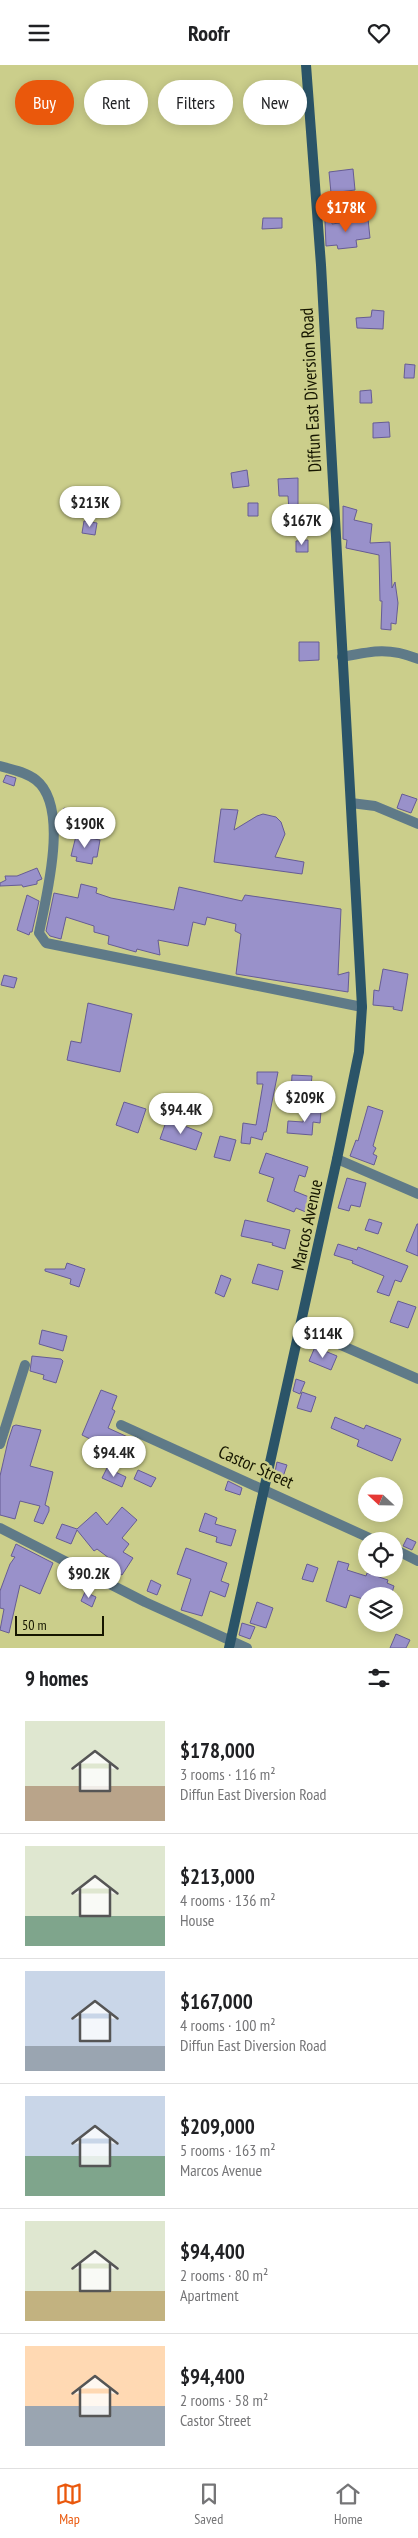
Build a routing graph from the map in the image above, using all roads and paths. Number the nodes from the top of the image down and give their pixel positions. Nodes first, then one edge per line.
1 (306, 65) edge
2 (342, 657) junction
3 (418, 659) edge
4 (0, 766) edge
5 (351, 803) junction
6 (418, 824) edge
7 (362, 1007) junction
8 (337, 1159) junction
9 (418, 1194) edge
10 (302, 1327) junction
11 (26, 1365) dead end
12 (418, 1379) edge
13 (121, 1425) dead end
14 (0, 1444) edge
15 (266, 1489) junction
16 (0, 1529) edge
17 (358, 1532) edge
18 (403, 1554) edge
19 (418, 1561) edge
20 (230, 1644) edge
21 (247, 1648) edge

1 - 2 main road, Diffun East Diversion Road
2 - 3 street
2 - 5 main road, Diffun East Diversion Road
4 - 7 street
5 - 6 street
5 - 7 main road, Marcos Avenue
7 - 8 main road, Marcos Avenue
8 - 9 street
8 - 10 main road, Marcos Avenue
10 - 12 street
10 - 15 main road, Marcos Avenue
11 - 14 street
13 - 15 street, Castor Street
15 - 17 street, Castor Street
15 - 20 main road, Marcos Avenue
16 - 20 street
18 - 19 street
20 - 21 street

